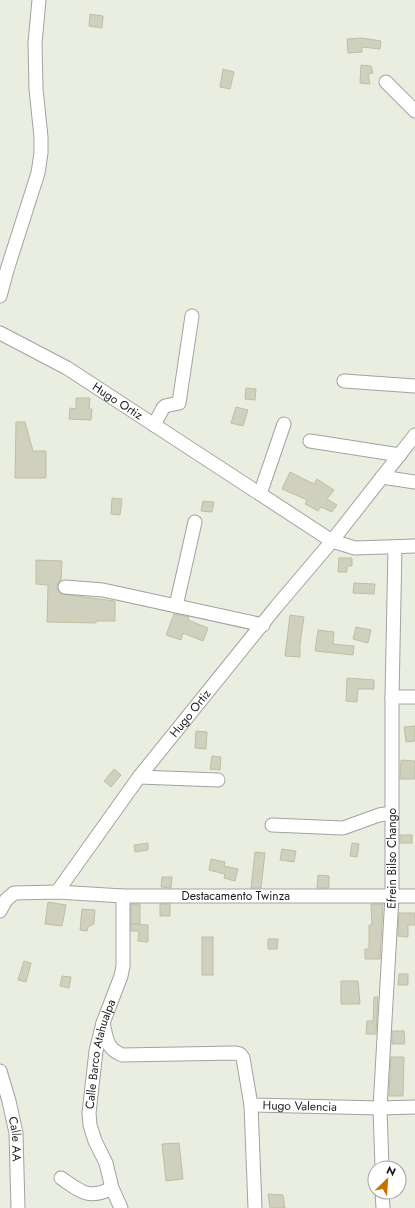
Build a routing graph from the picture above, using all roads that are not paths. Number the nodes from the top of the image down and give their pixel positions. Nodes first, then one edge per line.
1 (39, 0) edge
2 (386, 82) dead end
3 (415, 111) edge
4 (0, 296) edge
5 (192, 316) dead end
6 (0, 333) edge
7 (344, 381) dead end
8 (415, 386) edge
9 (284, 424) dead end
10 (154, 425) junction
11 (415, 436) edge
12 (310, 442) dead end
13 (400, 454) junction
14 (382, 477) junction
15 (415, 482) edge
16 (260, 494) junction
17 (195, 522) dead end
18 (332, 541) junction
19 (415, 546) edge
20 (395, 548) junction
21 (66, 586) dead end
22 (176, 606) junction
23 (263, 625) junction
24 (392, 697) junction
25 (415, 697) edge
26 (139, 777) junction
27 (218, 780) dead end
28 (392, 813) junction
29 (272, 825) dead end
30 (57, 892) junction
31 (123, 896) junction
32 (392, 896) junction
33 (415, 896) edge
34 (2, 901) edge
35 (102, 1024) junction
36 (0, 1071) edge
37 (251, 1105) junction
38 (415, 1107) edge
39 (380, 1108) junction
40 (382, 1160) edge
41 (61, 1178) dead end
42 (112, 1188) junction
43 (18, 1208) edge
44 (121, 1208) edge
45 (255, 1208) edge

1 - 4 street
2 - 3 street
5 - 10 street
6 - 10 street, Hugo Ortiz
7 - 8 street
9 - 16 street
10 - 16 street, Hugo Ortiz
11 - 13 street
12 - 13 street
13 - 14 street
14 - 15 street
14 - 18 street
16 - 18 street, Hugo Ortiz
17 - 22 street
18 - 20 street, Hugo Ortiz
18 - 23 street, Hugo Ortiz
19 - 20 street, Hugo Ortiz
20 - 24 street, Efrein Bilso Chango
21 - 22 street
22 - 23 street
23 - 26 street, Hugo Ortiz
24 - 25 street
24 - 28 street, Efrein Bilso Chango
26 - 27 street
26 - 30 street, Hugo Ortiz
28 - 29 street
28 - 32 street, Efrein Bilso Chango
30 - 31 street, Destacamento Twinza
30 - 34 street, Destacamento Twinza
31 - 32 street, Destacamento Twinza
31 - 35 street, Calle Barco Atahualpa
32 - 33 street, Destacamento Twinza
32 - 39 street, Efrein Bilso Chango
35 - 37 street, Hugo Valencia
35 - 42 street, Calle Barco Atahualpa
36 - 43 street, Calle AA
37 - 39 street, Hugo Valencia
37 - 45 street
38 - 39 street, Hugo Valencia
39 - 40 street, Efrein Bilso Chango
41 - 42 street
42 - 44 street, Calle Barco Atahualpa

